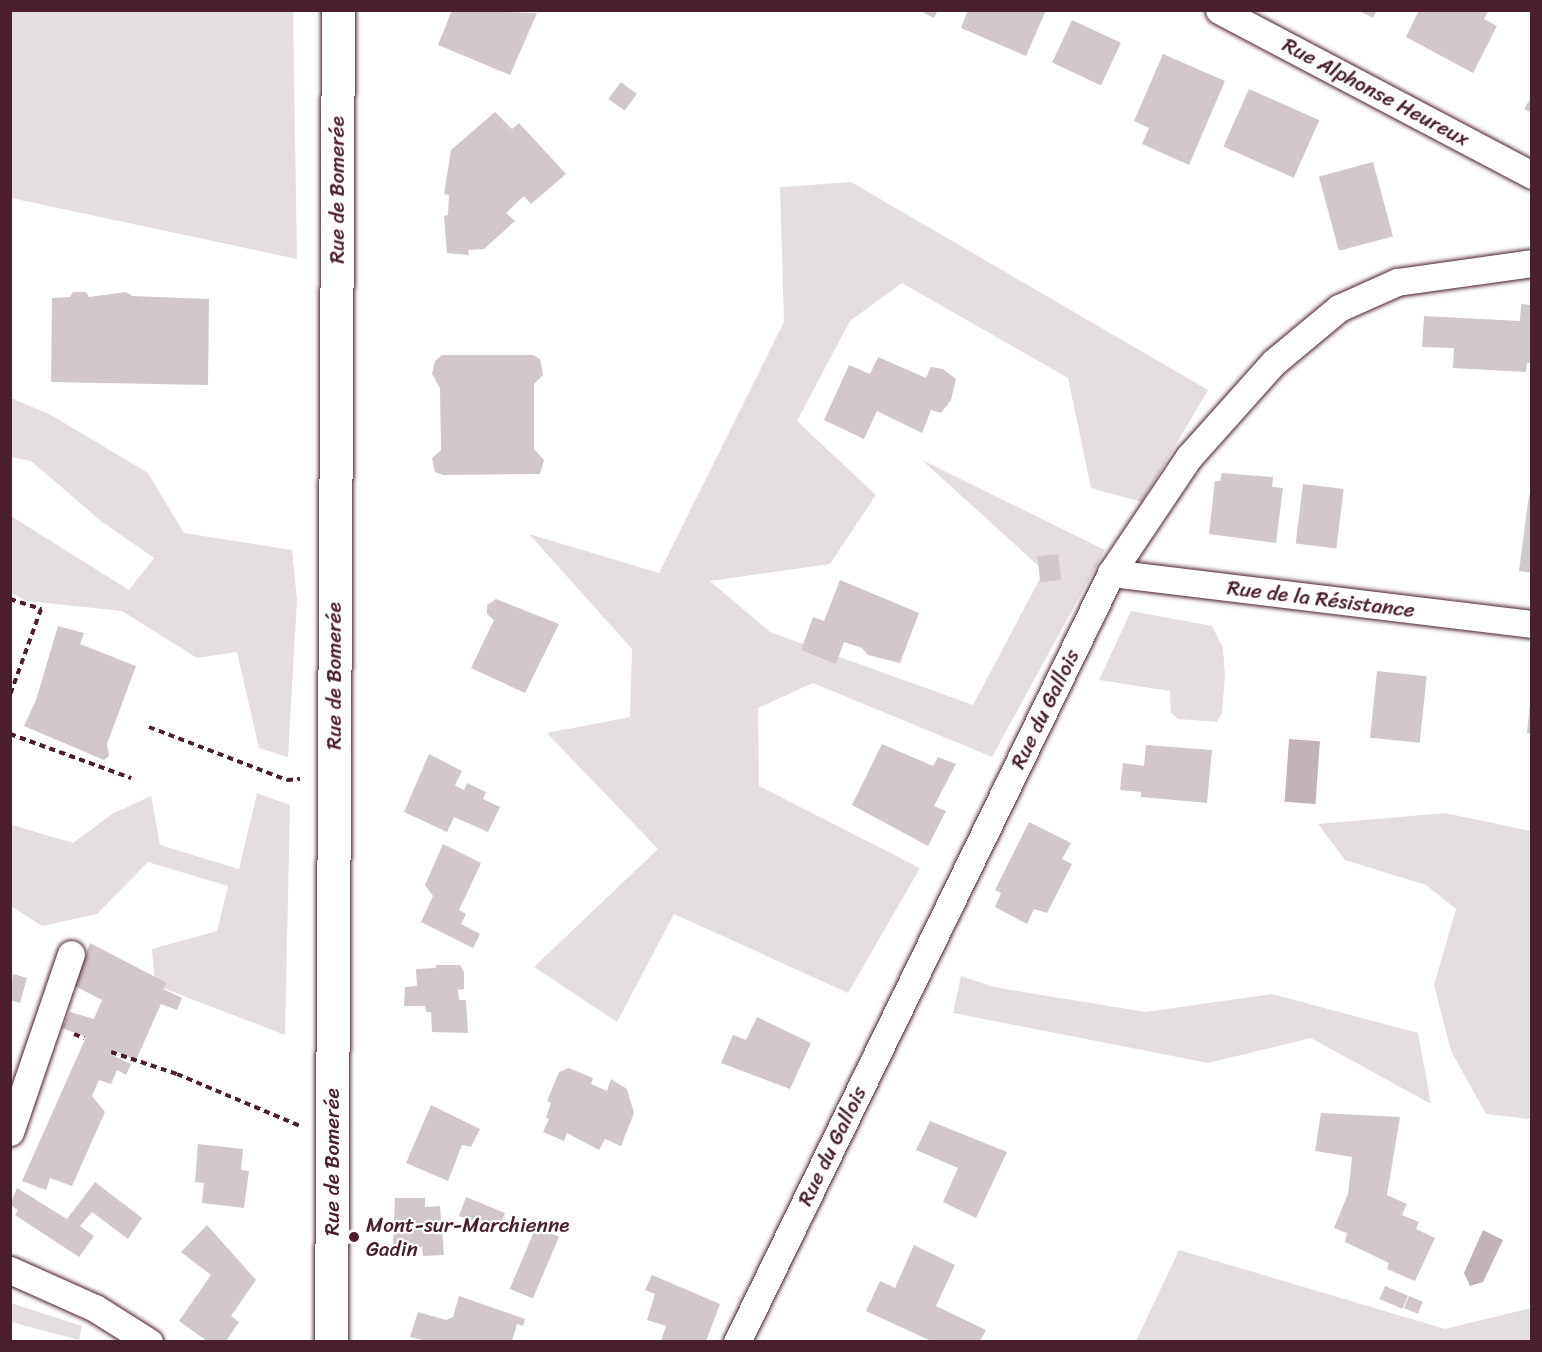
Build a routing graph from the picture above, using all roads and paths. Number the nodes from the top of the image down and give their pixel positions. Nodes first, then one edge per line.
1 (338, 10) edge
2 (1220, 10) edge
3 (1532, 175) edge
4 (1532, 263) edge
5 (1111, 573) junction
6 (10, 599) edge
7 (1532, 624) edge
8 (10, 695) edge
9 (149, 727) dead end
10 (10, 734) edge
11 (334, 775) junction
12 (131, 778) dead end
13 (71, 954) dead end
14 (111, 1052) dead end
15 (10, 1132) edge
16 (333, 1134) junction
17 (10, 1270) edge
18 (149, 1341) edge
19 (331, 1341) edge
20 (737, 1341) edge

1 - 11 main road, Rue de Bomerée
2 - 3 street, Rue Alphonse Heureux
4 - 5 street, Rue du Gallois
5 - 7 street, Rue de la Résistance
5 - 20 street, Rue du Gallois
6 - 8 path
9 - 11 path
10 - 12 path
11 - 16 main road, Rue de Bomerée
13 - 15 street
14 - 16 path
16 - 19 main road, Rue de Bomerée
17 - 18 street

